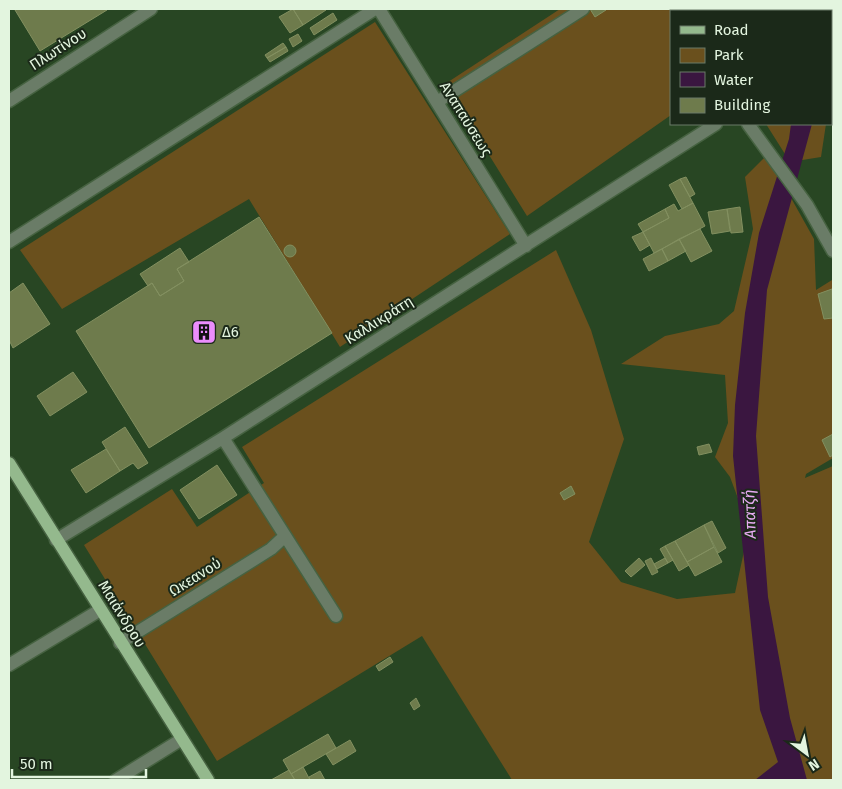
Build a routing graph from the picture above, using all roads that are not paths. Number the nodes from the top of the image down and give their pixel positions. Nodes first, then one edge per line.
1 (151, 9) edge
2 (375, 9) edge
3 (379, 9) edge
4 (583, 9) edge
5 (9, 101) edge
6 (437, 102) junction
7 (714, 125) edge
8 (749, 125) edge
9 (9, 242) edge
10 (526, 246) junction
11 (833, 252) edge
12 (223, 438) junction
13 (9, 464) edge
14 (285, 536) junction
15 (56, 540) junction
16 (100, 610) junction
17 (336, 616) dead end
18 (120, 643) junction
19 (9, 665) edge
20 (182, 739) junction
21 (116, 780) edge
22 (208, 780) edge

1 - 5 street, Πλωτίνου
2 - 9 street
3 - 6 street, Αναπαύσεως
4 - 6 street
6 - 10 street, Αναπαύσεως
7 - 10 street, Καλλικράτη
8 - 11 street
10 - 12 street, Καλλικράτη
12 - 14 street
12 - 15 street, Καλλικράτη
13 - 15 main road, Μαιάνδρου
14 - 17 street
14 - 18 street, Ωκεανού
15 - 16 main road, Μαιάνδρου
16 - 18 main road, Μαιάνδρου
16 - 19 street
18 - 20 main road, Μαιάνδρου
20 - 21 street
20 - 22 main road, Μαιάνδρου

